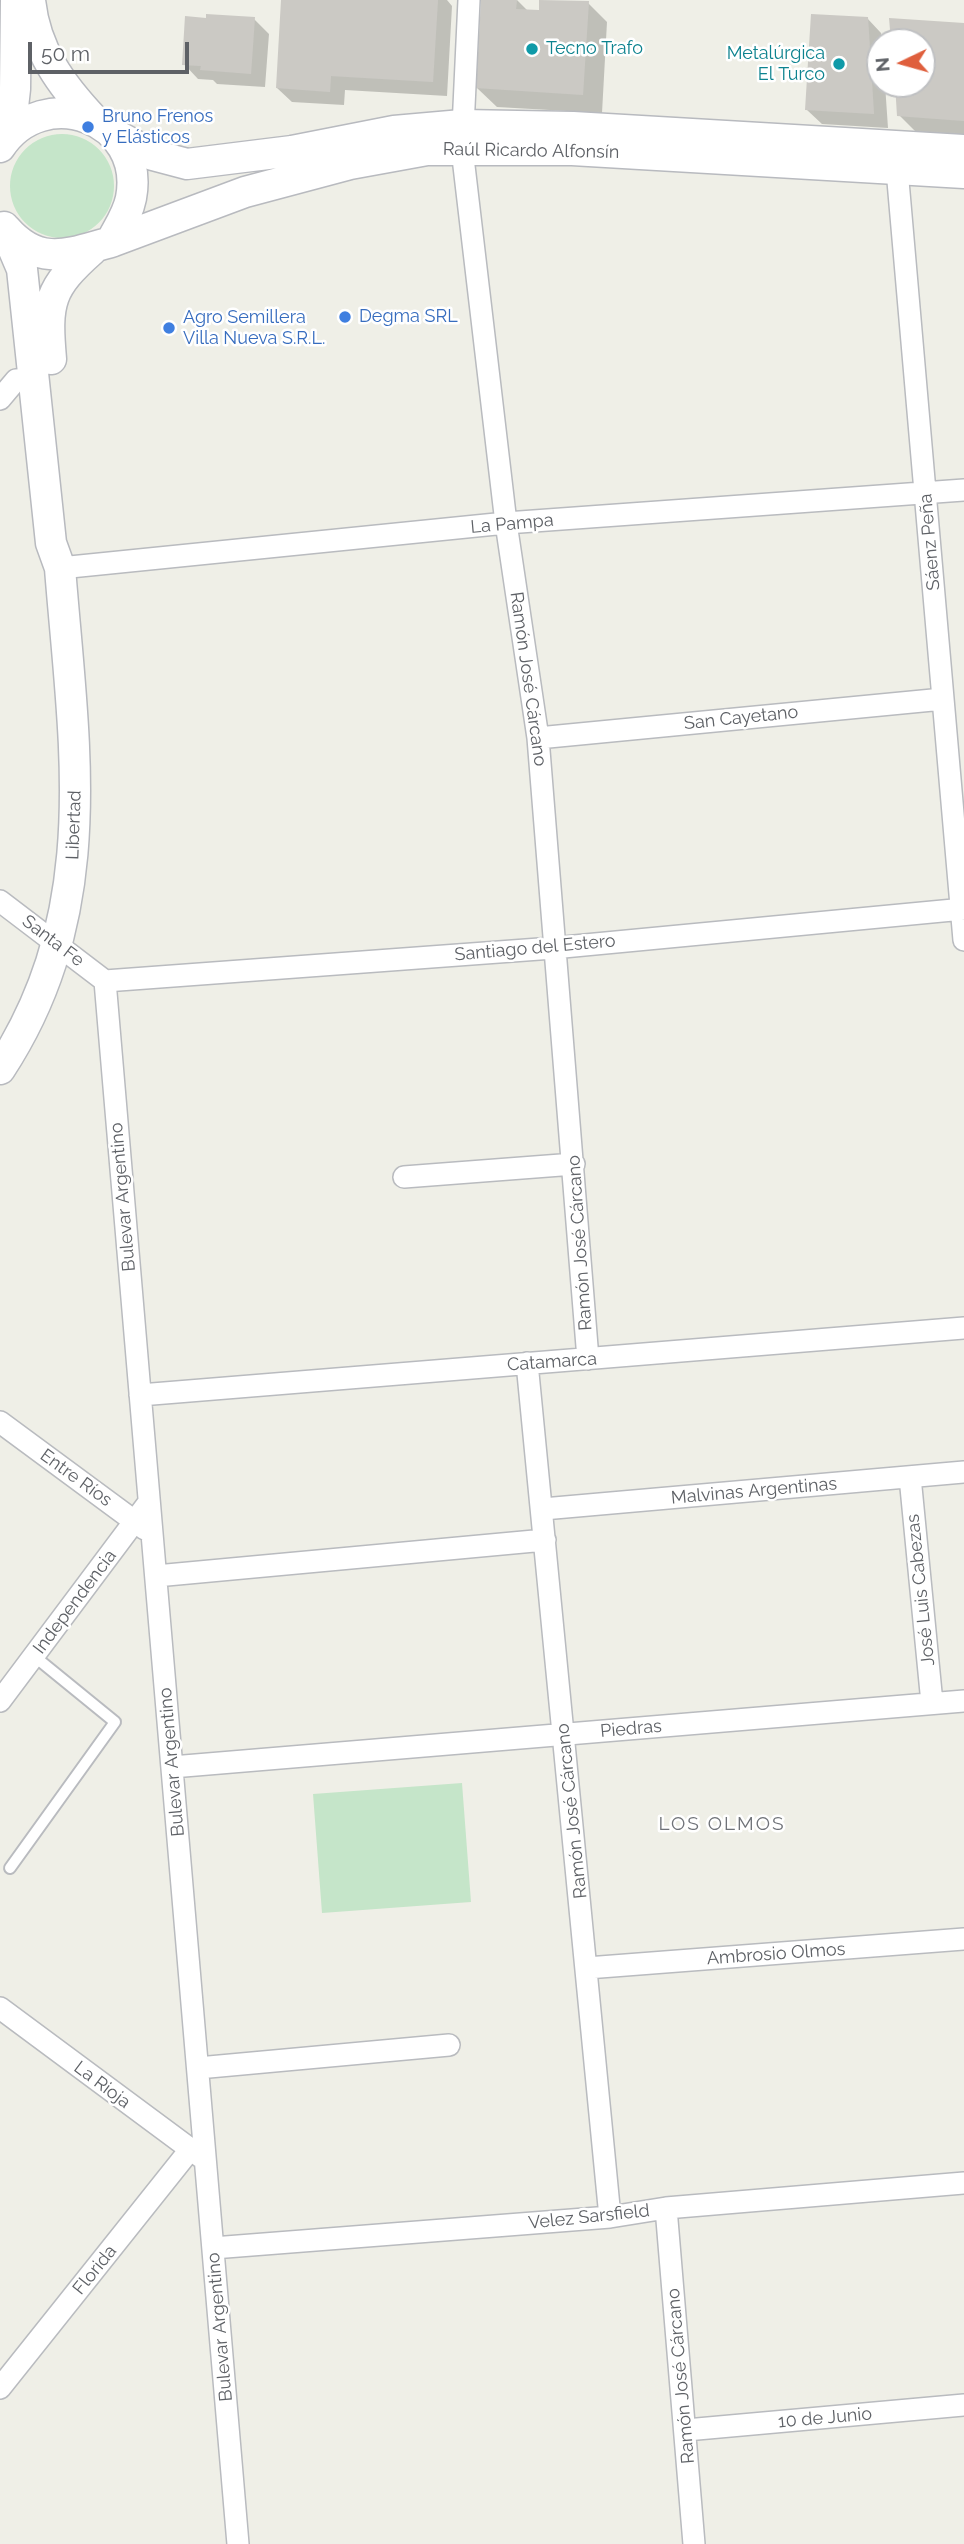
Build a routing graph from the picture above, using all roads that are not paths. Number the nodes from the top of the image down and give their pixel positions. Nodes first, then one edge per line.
1 (16, 0) edge
2 (30, 0) edge
3 (469, 0) edge
4 (103, 127) junction
5 (462, 137) junction
6 (4, 140) edge
7 (964, 150) edge
8 (896, 157) junction
9 (964, 173) edge
10 (1, 222) edge
11 (104, 244) junction
12 (16, 376) edge
13 (0, 399) edge
14 (964, 490) edge
15 (926, 493) junction
16 (506, 523) junction
17 (60, 568) junction
18 (943, 698) junction
19 (538, 738) junction
20 (0, 901) edge
21 (963, 909) edge
22 (964, 940) edge
23 (57, 943) junction
24 (553, 948) junction
25 (105, 981) junction
26 (0, 1069) edge
27 (574, 1164) junction
28 (404, 1177) dead end
29 (964, 1328) edge
30 (588, 1359) junction
31 (527, 1363) junction
32 (140, 1395) junction
33 (0, 1422) edge
34 (964, 1472) edge
35 (910, 1477) junction
36 (149, 1502) joint
37 (543, 1509) junction
38 (144, 1528) junction
39 (545, 1540) junction
40 (156, 1576) junction
41 (34, 1656) junction
42 (0, 1701) edge
43 (964, 1701) edge
44 (932, 1703) junction
45 (564, 1735) junction
46 (172, 1767) junction
47 (9, 1868) dead end
48 (964, 1939) edge
49 (587, 1968) junction
50 (0, 2008) edge
51 (449, 2046) dead end
52 (198, 2067) junction
53 (198, 2155) junction
54 (964, 2182) edge
55 (666, 2208) junction
56 (610, 2217) junction
57 (213, 2248) junction
58 (0, 2388) edge
59 (964, 2406) edge
60 (686, 2430) junction
61 (238, 2544) edge
62 (694, 2544) edge

1 - 6 main road
2 - 4 main road
3 - 5 street, Ramón José Cárcano
4 - 5 main road, Raúl Ricardo Alfonsín
4 - 6 main road
4 - 11 main road
5 - 8 main road, Raúl Ricardo Alfonsín
5 - 11 main road, Raúl Ricardo Alfonsín
5 - 16 street, Ramón José Cárcano
7 - 8 main road, Raúl Ricardo Alfonsín
8 - 9 main road, Raúl Ricardo Alfonsín
8 - 15 street, Sáenz Peña
10 - 11 main road
10 - 12 main road, Libertad
11 - 17 main road, Libertad
12 - 13 street
12 - 17 main road, Libertad
14 - 15 street, La Pampa
15 - 16 street, La Pampa
15 - 18 street, Sáenz Peña
16 - 17 street, La Pampa
16 - 19 street, Ramón José Cárcano
17 - 23 main road, Libertad
18 - 19 street, San Cayetano
18 - 21 street, Sáenz Peña
19 - 24 street, Ramón José Cárcano
20 - 23 street, Santa Fe
21 - 22 street, Sáenz Peña
21 - 24 street, Santiago del Estero
23 - 25 street, Santa Fe
23 - 26 main road, Libertad
24 - 25 street, Santiago del Estero
24 - 27 street, Ramón José Cárcano
25 - 32 street, Bulevar Argentino
27 - 28 street
27 - 30 street, Ramón José Cárcano
29 - 30 street, Catamarca
30 - 31 street, Catamarca
31 - 32 street, Catamarca
31 - 37 street, Ramón José Cárcano
32 - 36 street, Bulevar Argentino
33 - 38 street, Entre Ríos
34 - 35 street, Malvinas Argentinas
35 - 37 street, Malvinas Argentinas
35 - 44 street, José Luis Cabezas
36 - 38 street, Independencia
37 - 39 street, Ramón José Cárcano
38 - 40 street, Bulevar Argentino
38 - 41 street, Independencia
39 - 40 street
39 - 45 street, Ramón José Cárcano
40 - 46 street, Bulevar Argentino
41 - 42 street, Independencia
41 - 47 lane
43 - 44 street, Piedras
44 - 45 street, Piedras
45 - 46 street, Piedras
45 - 49 street, Ramón José Cárcano
46 - 52 street, Bulevar Argentino
48 - 49 street, Ambrosio Olmos
49 - 56 street, Ramón José Cárcano
50 - 53 street, La Rioja
51 - 52 street
52 - 53 street, Bulevar Argentino
53 - 57 street, Bulevar Argentino
53 - 58 street, Florida
54 - 55 street, Velez Sarsfield
55 - 56 street, Velez Sarsfield
55 - 60 street, Ramón José Cárcano
56 - 57 street, Velez Sarsfield
57 - 61 street, Bulevar Argentino
59 - 60 street, 10 de Junio
60 - 62 street, Ramón José Cárcano

